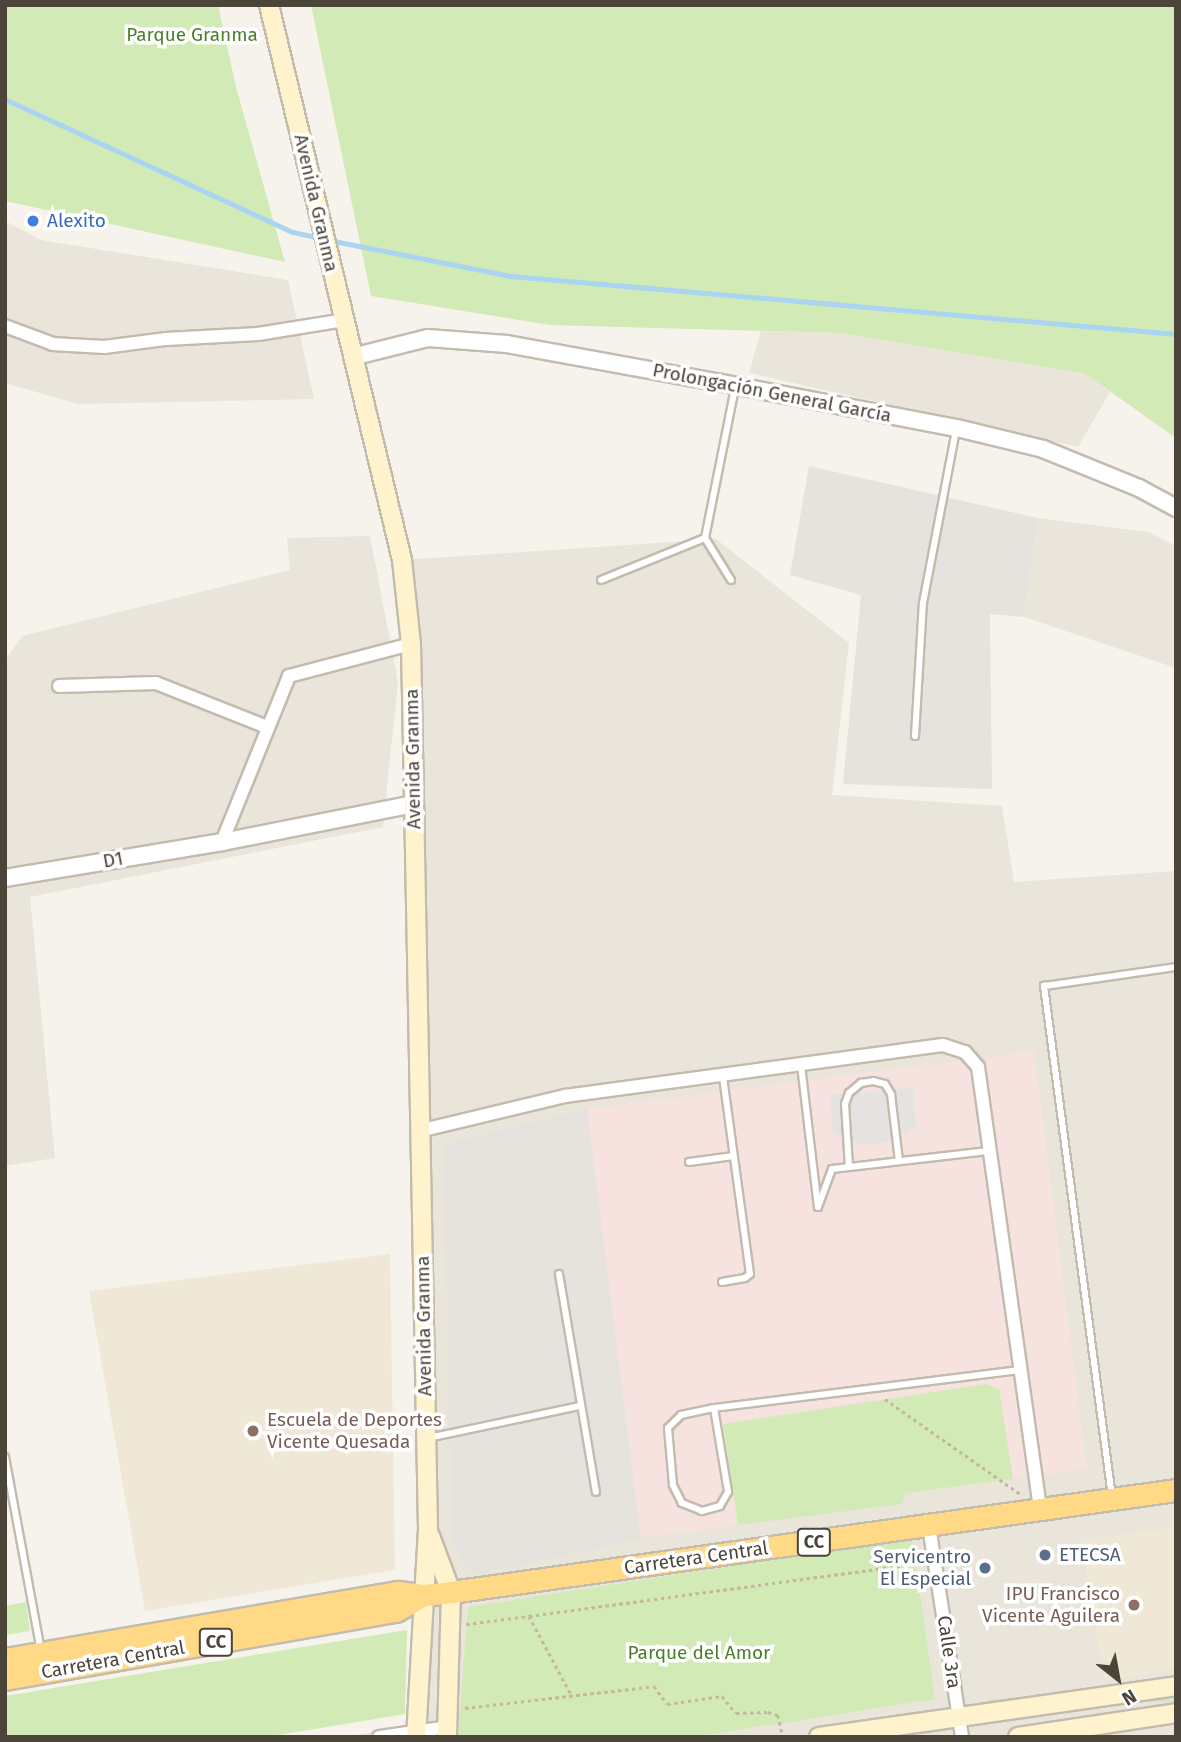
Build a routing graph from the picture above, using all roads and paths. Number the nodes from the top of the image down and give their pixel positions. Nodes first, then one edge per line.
1 (269, 5) edge
2 (344, 320) junction
3 (5, 326) edge
4 (356, 356) junction
5 (735, 386) junction
6 (957, 428) junction
7 (1176, 508) edge
8 (705, 538) junction
9 (601, 580) dead end
10 (731, 580) dead end
11 (411, 643) junction
12 (59, 686) dead end
13 (267, 726) junction
14 (915, 736) dead end
15 (414, 804) junction
16 (222, 842) junction
17 (5, 878) edge
18 (1176, 967) edge
19 (801, 1065) junction
20 (723, 1076) junction
21 (419, 1131) junction
22 (988, 1151) junction
23 (734, 1156) junction
24 (899, 1161) junction
25 (688, 1162) dead end
26 (849, 1167) junction
27 (559, 1274) dead end
28 (722, 1282) dead end
29 (1019, 1370) junction
30 (871, 1389) junction
31 (580, 1406) junction
32 (715, 1408) junction
33 (426, 1438) junction
34 (5, 1457) edge
35 (1176, 1490) edge
36 (596, 1492) dead end
37 (1112, 1499) junction
38 (1040, 1508) junction
39 (929, 1525) junction
40 (428, 1529) junction
41 (936, 1561) junction
42 (451, 1592) junction
43 (424, 1595) junction
44 (529, 1616) junction
45 (450, 1626) junction
46 (41, 1652) junction
47 (5, 1659) edge
48 (5, 1679) edge
49 (1176, 1686) edge
50 (572, 1696) junction
51 (1176, 1713) edge
52 (959, 1715) junction
53 (448, 1725) edge
54 (416, 1734) edge
55 (379, 1737) edge
56 (783, 1737) edge
57 (819, 1737) edge
58 (962, 1737) edge
59 (1018, 1737) edge

1 - 2 main road, Avenida Granma
2 - 3 street
2 - 4 main road, Avenida Granma
4 - 5 street, Prolongación General García
4 - 11 main road, Avenida Granma
5 - 6 street, Prolongación General García
5 - 8 lane
6 - 7 street, Prolongación General García
6 - 14 lane
8 - 9 lane
8 - 10 lane
11 - 13 street
11 - 15 main road, Avenida Granma
12 - 13 street
13 - 16 street
15 - 16 street, D1
15 - 21 main road, Avenida Granma
16 - 17 street, D1
18 - 37 lane
19 - 20 street
19 - 22 street
19 - 26 lane
20 - 21 street
20 - 23 lane
21 - 33 main road, Avenida Granma
22 - 24 lane
22 - 29 street
23 - 25 lane
23 - 28 lane
24 - 26 lane
24 - 26 lane
27 - 31 lane
29 - 30 lane
29 - 38 street
30 - 32 lane
30 - 38 path
31 - 33 lane
31 - 36 lane
32 - 32 lane
33 - 40 main road, Avenida Granma
34 - 46 lane
35 - 37 highway, Carretera Central / CC
37 - 38 highway, Carretera Central / CC
38 - 39 highway, Carretera Central / CC
39 - 41 street, Calle 3ra
39 - 42 highway, Carretera Central / CC
40 - 42 main road, Avenida Granma
40 - 43 main road, Avenida Granma
41 - 44 path
41 - 52 street, Calle 3ra
42 - 43 highway, Carretera Central / CC
42 - 45 main road, Avenida Granma
43 - 46 highway, Carretera Central / CC
43 - 48 highway, Carretera Central / CC
43 - 54 main road, Avenida Granma
44 - 45 path
44 - 50 path
45 - 53 main road, Avenida Granma
46 - 47 highway, Carretera Central / CC
49 - 52 main road
50 - 53 path
50 - 56 path
51 - 59 main road
52 - 57 main road
52 - 58 street, Calle 3ra
53 - 54 street
54 - 55 street

